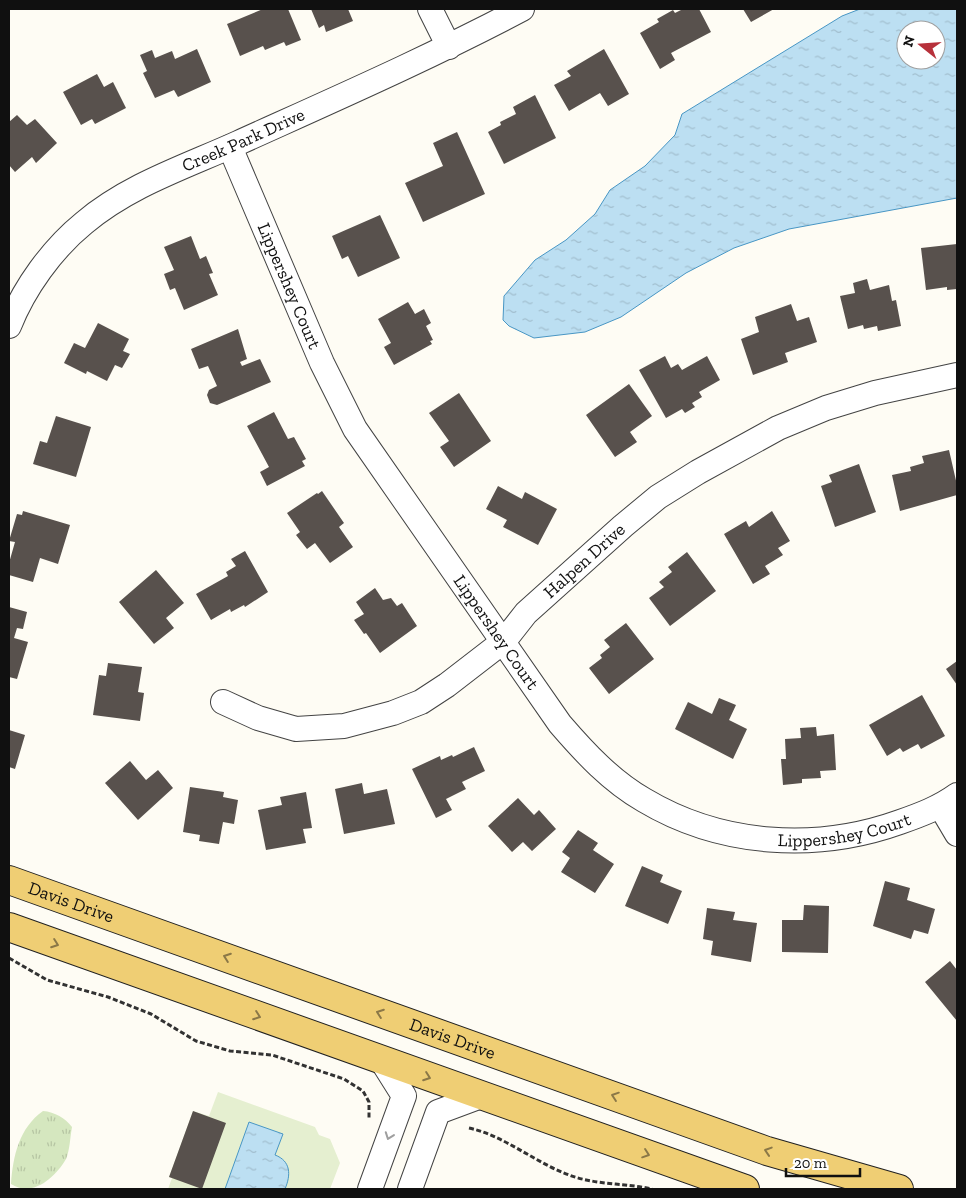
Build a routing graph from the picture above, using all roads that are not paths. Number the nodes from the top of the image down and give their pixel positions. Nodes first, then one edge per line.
1 (430, 9) edge
2 (522, 9) edge
3 (449, 47) junction
4 (230, 147) junction
5 (9, 326) edge
6 (957, 375) edge
7 (504, 640) junction
8 (223, 702) dead end
9 (949, 801) edge
10 (957, 834) edge
11 (9, 880) edge
12 (9, 927) edge
13 (382, 1061) junction
14 (481, 1096) junction
15 (370, 1189) edge
16 (410, 1189) edge
17 (744, 1189) edge
18 (899, 1189) edge

1 - 3 street
2 - 3 street, Creek Park Drive
3 - 4 street, Creek Park Drive
4 - 5 street, Creek Park Drive
4 - 7 street, Lippershey Court
6 - 7 street, Halpen Drive
7 - 8 street, Halpen Drive
7 - 9 street, Lippershey Court
9 - 10 street
18 -> 11 main road, Davis Drive
12 -> 13 main road
13 -> 14 main road
13 -> 15 street
14 - 16 street
14 -> 17 main road

